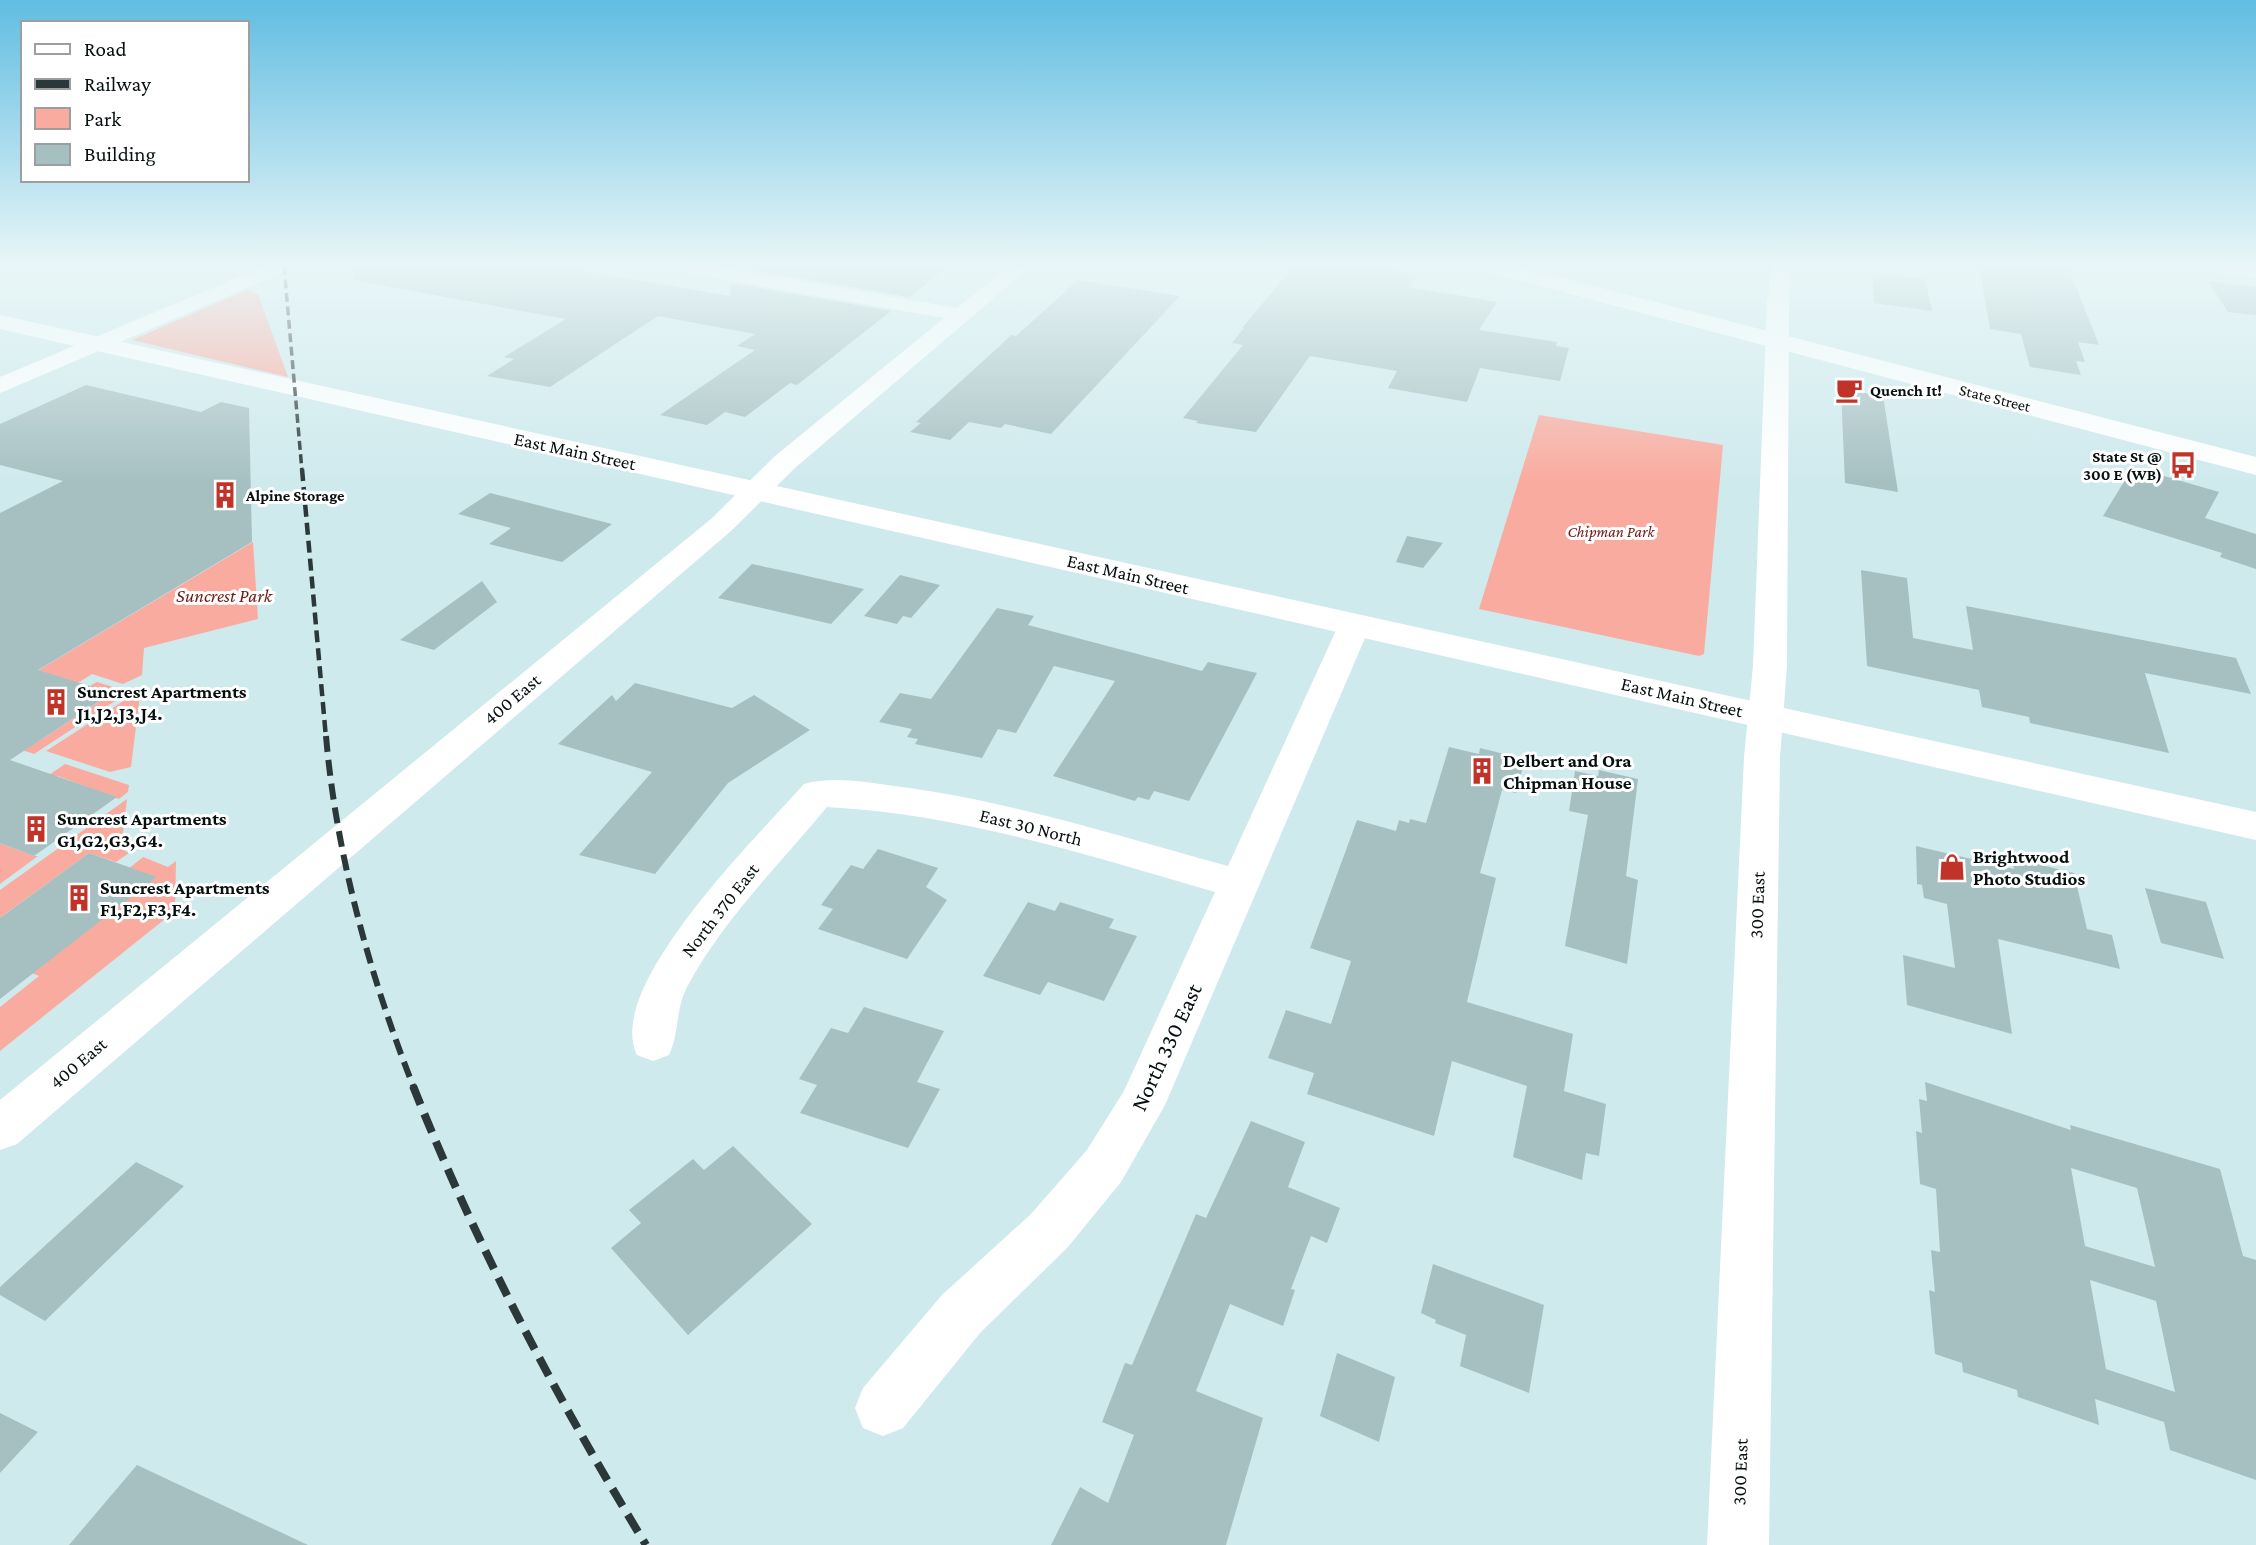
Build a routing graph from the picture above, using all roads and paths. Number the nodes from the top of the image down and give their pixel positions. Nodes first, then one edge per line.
1 (74, 338) edge
2 (109, 338) edge
3 (934, 338) edge
4 (1763, 338) edge
5 (1778, 338) edge
6 (1778, 342) junction
7 (97, 343) junction
8 (0, 386) edge
9 (2256, 466) edge
10 (756, 491) junction
11 (1355, 624) junction
12 (1766, 716) junction
13 (817, 793) joint
14 (2256, 826) edge
15 (1240, 884) junction
16 (653, 1042) dead end
17 (0, 1129) edge
18 (883, 1408) dead end
19 (1738, 1545) edge

1 - 7 main road, East Main Street
2 - 7 street
3 - 10 street, 400 East
4 - 6 main road, State Street
5 - 6 street, 300 East
6 - 9 main road, State Street
6 - 12 street, 300 East
7 - 8 street
7 - 10 main road, East Main Street
10 - 11 main road, East Main Street
10 - 17 street, 400 East
11 - 12 main road, East Main Street
11 - 15 street, North 330 East
12 - 14 main road, East Main Street
12 - 19 street, 300 East
13 - 15 street, East 30 North
13 - 16 street, North 370 East
15 - 18 street, North 330 East

